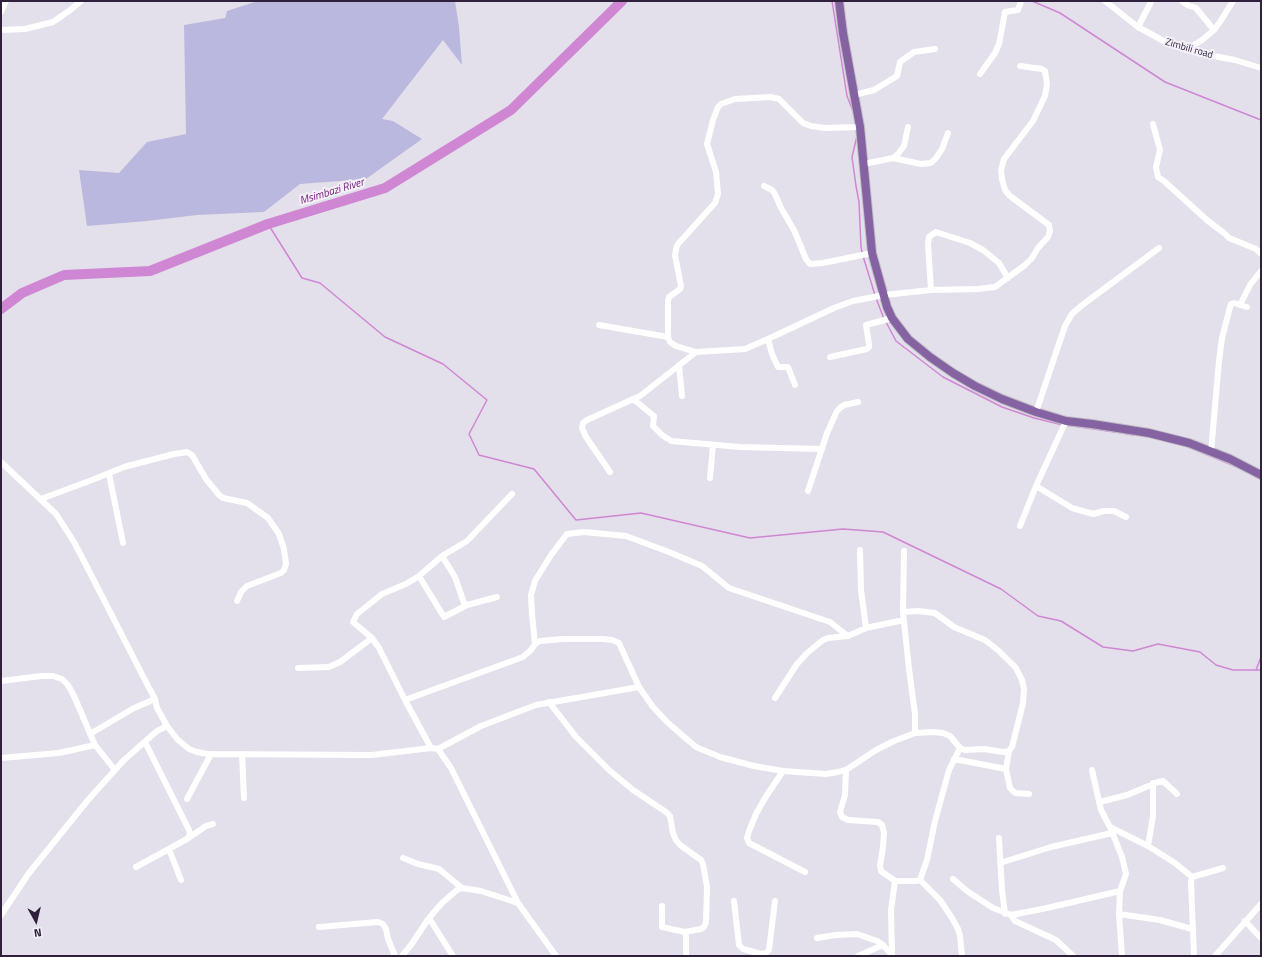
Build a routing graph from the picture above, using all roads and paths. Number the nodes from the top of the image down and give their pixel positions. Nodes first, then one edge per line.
1 (6, 1) edge
2 (81, 1) edge
3 (839, 1) edge
4 (1021, 1) edge
5 (1105, 1) edge
6 (1150, 1) edge
7 (1182, 1) edge
8 (1233, 1) edge
9 (1, 12) edge
10 (1138, 27) junction
11 (1, 30) edge
12 (1214, 30) junction
13 (935, 49) dead end
14 (1186, 50) junction
15 (1020, 66) dead end
16 (1261, 68) edge
17 (980, 74) dead end
18 (854, 95) junction
19 (1153, 124) dead end
20 (860, 127) junction
21 (908, 127) dead end
22 (948, 133) dead end
23 (893, 158) junction
24 (864, 164) junction
25 (764, 186) dead end
26 (1159, 248) dead end
27 (872, 253) junction
28 (1261, 254) edge
29 (1261, 271) edge
30 (1008, 278) junction
31 (931, 290) junction
32 (884, 295) junction
33 (1240, 305) junction
34 (1247, 307) dead end
35 (892, 318) junction
36 (599, 324) dead end
37 (668, 337) junction
38 (768, 339) junction
39 (696, 352) junction
40 (830, 358) dead end
41 (680, 365) junction
42 (795, 384) dead end
43 (682, 396) dead end
44 (633, 399) junction
45 (858, 402) dead end
46 (1036, 412) junction
47 (1066, 421) junction
48 (713, 446) junction
49 (822, 449) junction
50 (1211, 452) junction
51 (1, 462) edge
52 (610, 472) dead end
53 (109, 474) junction
54 (1261, 475) edge
55 (710, 478) dead end
56 (1036, 486) junction
57 (808, 491) dead end
58 (512, 494) dead end
59 (41, 499) junction
60 (1126, 517) dead end
61 (1020, 526) dead end
62 (123, 542) dead end
63 (860, 550) dead end
64 (904, 551) dead end
65 (442, 556) junction
66 (419, 576) junction
67 (496, 597) dead end
68 (237, 601) dead end
69 (467, 606) junction
70 (903, 612) junction
71 (904, 620) junction
72 (866, 628) junction
73 (848, 636) junction
74 (372, 638) junction
75 (535, 644) junction
76 (298, 668) dead end
77 (1, 681) edge
78 (639, 687) junction
79 (775, 698) dead end
80 (155, 699) junction
81 (405, 700) junction
82 (549, 702) junction
83 (167, 726) junction
84 (915, 733) junction
85 (90, 734) junction
86 (144, 742) junction
87 (95, 745) junction
88 (435, 748) junction
89 (960, 748) junction
90 (1009, 751) junction
91 (211, 754) junction
92 (242, 754) junction
93 (1, 758) edge
94 (954, 759) junction
95 (1006, 769) junction
96 (115, 770) junction
97 (846, 770) junction
98 (1092, 770) dead end
99 (783, 771) junction
100 (1153, 783) junction
101 (1029, 794) dead end
102 (1177, 794) dead end
103 (244, 798) dead end
104 (188, 799) dead end
105 (1100, 802) junction
106 (213, 824) dead end
107 (1111, 830) junction
108 (999, 838) dead end
109 (187, 839) junction
110 (1148, 846) junction
111 (169, 849) junction
112 (403, 858) dead end
113 (1000, 863) junction
114 (136, 867) dead end
115 (1223, 868) dead end
116 (805, 872) dead end
117 (1192, 877) junction
118 (953, 879) dead end
119 (181, 880) dead end
120 (920, 880) junction
121 (895, 881) junction
122 (462, 888) junction
123 (1120, 891) junction
124 (774, 901) dead end
125 (734, 902) dead end
126 (518, 903) junction
127 (1261, 904) edge
128 (662, 906) dead end
129 (1119, 914) junction
130 (1, 915) edge
131 (1008, 915) junction
132 (429, 918) junction
133 (1245, 921) junction
134 (319, 927) dead end
135 (1192, 929) junction
136 (685, 932) junction
137 (817, 938) dead end
138 (1261, 938) edge
139 (883, 945) junction
140 (760, 955) edge
141 (892, 955) edge
142 (395, 956) edge
143 (402, 956) edge
144 (453, 956) edge
145 (556, 956) edge
146 (686, 956) edge
147 (858, 956) edge
148 (962, 956) edge
149 (1073, 956) edge
150 (1122, 956) edge
151 (1194, 956) edge
152 (1215, 956) edge

1 - 9 street
2 - 11 street
3 - 18 main road
4 - 17 street
5 - 10 street, Zimbili road
6 - 10 street
7 - 12 street
8 - 12 street
10 - 14 street, Zimbili road
12 - 14 street
13 - 18 street
14 - 16 street, Zimbili road
15 - 30 street
18 - 20 main road
19 - 28 street
20 - 24 main road
20 - 37 street
21 - 23 street
22 - 23 street
23 - 24 street
24 - 27 main road
25 - 27 street
26 - 46 street
27 - 32 main road
29 - 33 street
30 - 31 street
30 - 31 street
31 - 32 street
32 - 35 main road
32 - 38 street
33 - 34 street
33 - 50 street
35 - 40 street
35 - 46 main road
36 - 37 street
37 - 39 street
38 - 39 street
38 - 42 street
39 - 41 street
41 - 43 street
41 - 44 street
44 - 48 street
44 - 52 street
45 - 49 street
46 - 47 main road
47 - 50 main road
47 - 56 street
48 - 49 street
48 - 55 street
49 - 57 street
50 - 54 main road
51 - 59 street
53 - 59 street
53 - 62 street
53 - 68 street
56 - 60 street
56 - 61 street
58 - 65 street
59 - 80 street
63 - 72 street
64 - 70 street
65 - 66 street
65 - 69 street
66 - 69 street
66 - 74 street
67 - 69 street
70 - 71 street
70 - 90 street
71 - 72 street
71 - 84 street
72 - 73 street
73 - 75 street
73 - 79 street
74 - 76 street
74 - 81 street
75 - 78 street
75 - 81 street
77 - 85 street
78 - 82 street
78 - 99 street
80 - 83 street
80 - 85 street
81 - 88 street
82 - 88 street
82 - 136 street
83 - 86 street
83 - 91 street
84 - 89 street
84 - 97 street
85 - 87 street
86 - 96 street
86 - 109 street
87 - 93 street
87 - 96 street
88 - 92 street
88 - 126 street
89 - 90 street
89 - 94 street
90 - 95 street
91 - 92 street
91 - 104 street
92 - 103 street
94 - 95 street
94 - 120 street
95 - 101 street
96 - 130 street
97 - 99 street
97 - 121 street
98 - 105 street
99 - 116 street
100 - 102 street
100 - 105 street
100 - 110 street
105 - 107 street
106 - 109 street
107 - 110 street
107 - 113 street
107 - 123 street
108 - 113 street
109 - 111 street
110 - 117 street
111 - 114 street
111 - 119 street
112 - 122 street
113 - 131 street
115 - 117 street
117 - 135 street
118 - 131 street
120 - 121 street
120 - 148 street
121 - 141 street
122 - 126 street
122 - 132 street
123 - 129 street
123 - 131 street
124 - 140 street
125 - 140 street
126 - 145 street
127 - 133 street
128 - 136 street
129 - 135 street
129 - 150 street
131 - 149 street
132 - 143 street
132 - 144 street
133 - 138 street
133 - 152 street
134 - 142 street
135 - 151 street
136 - 146 street
137 - 139 street
139 - 141 street
139 - 147 street

